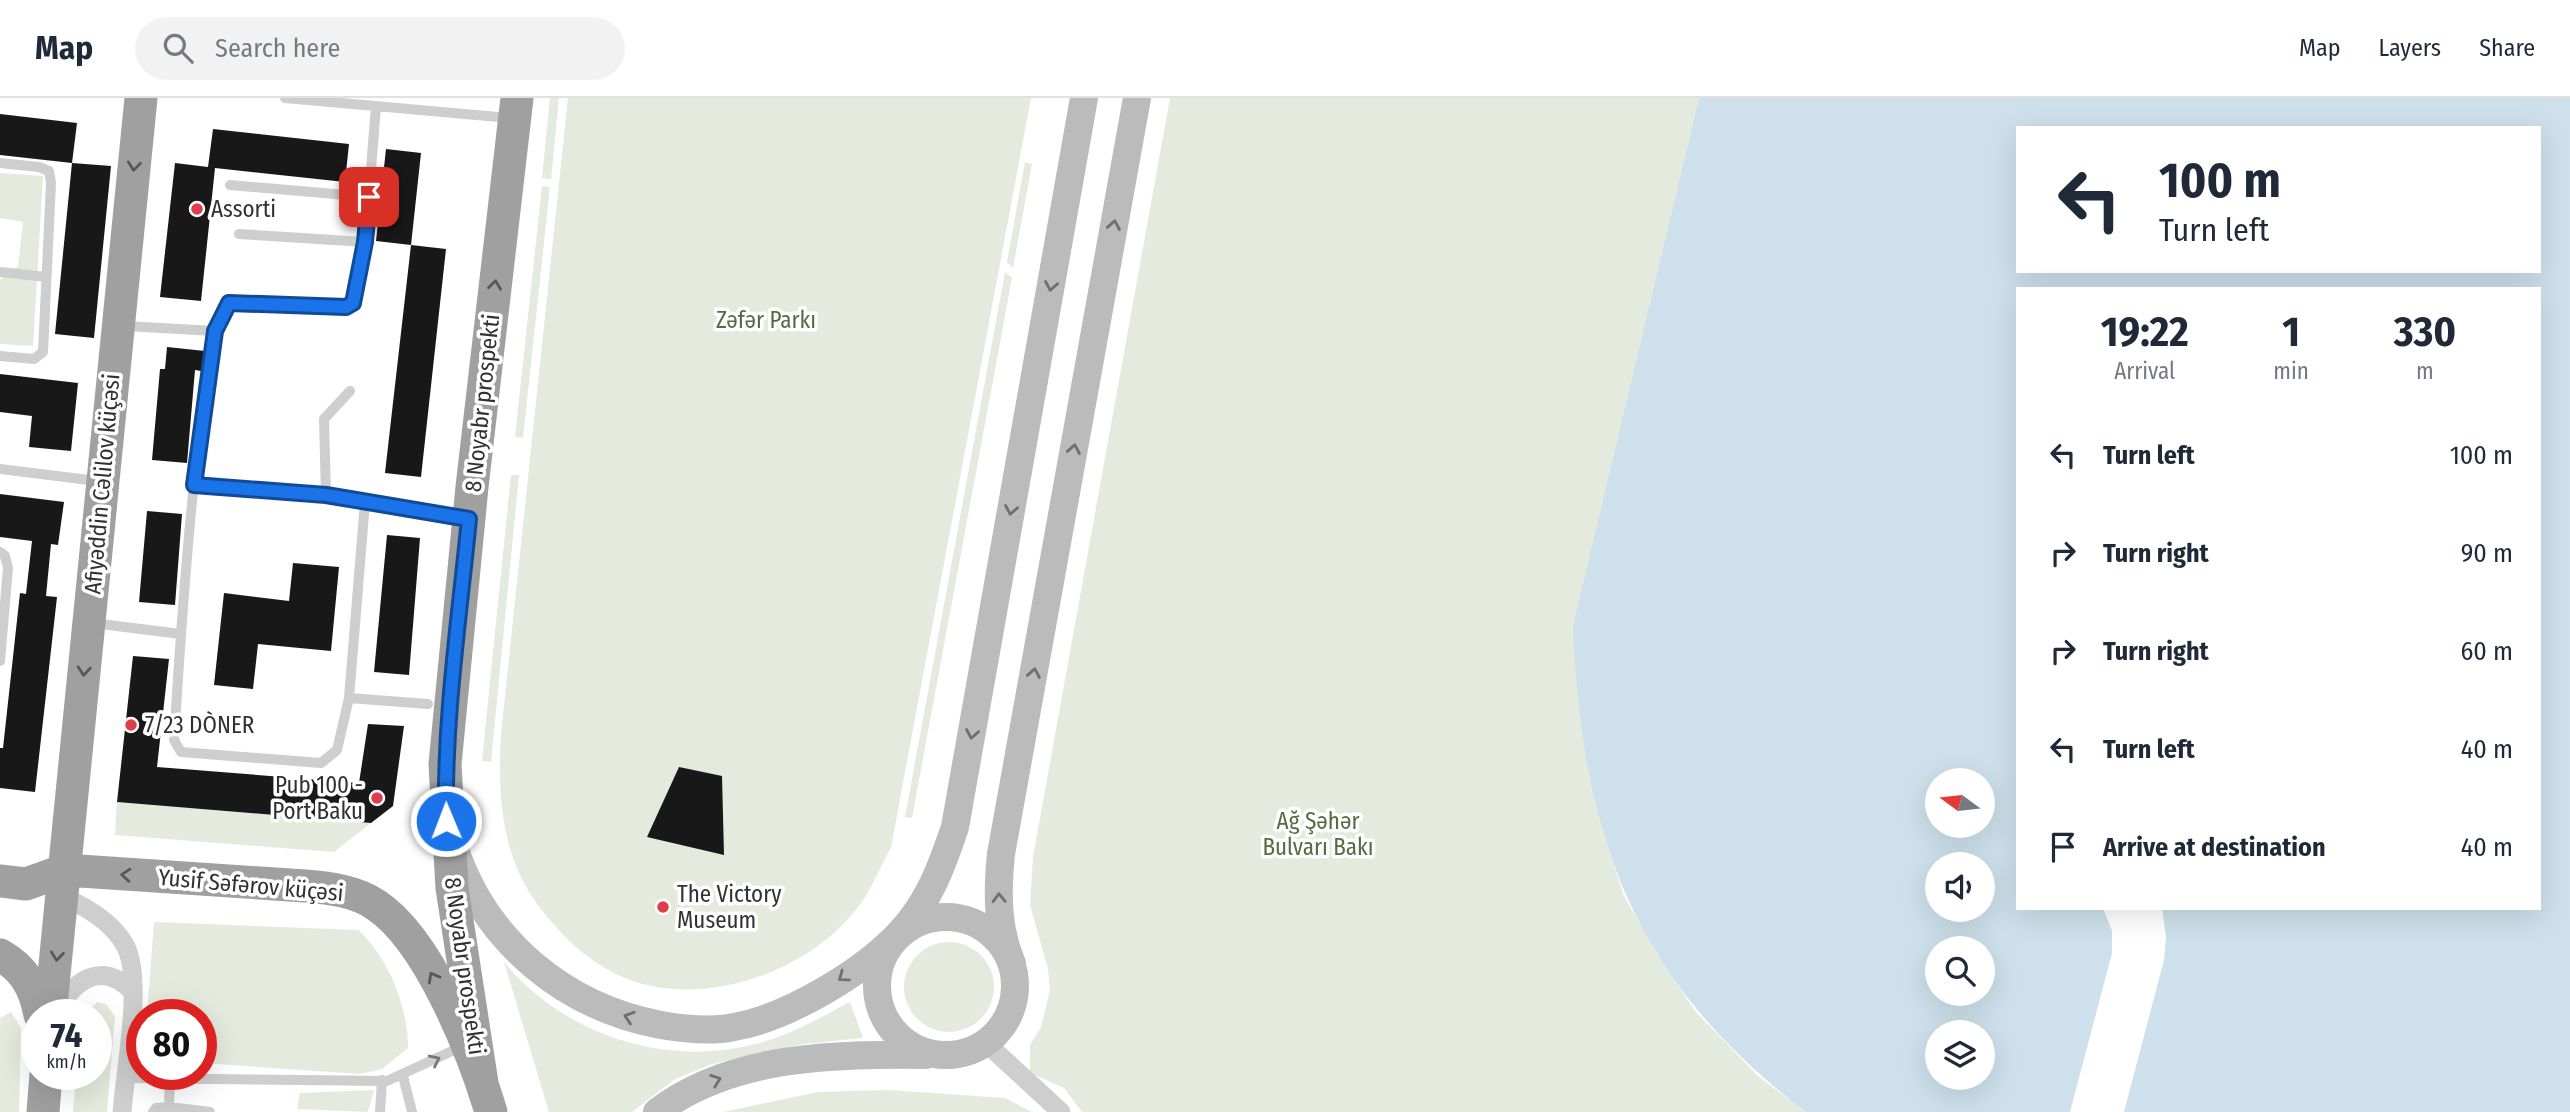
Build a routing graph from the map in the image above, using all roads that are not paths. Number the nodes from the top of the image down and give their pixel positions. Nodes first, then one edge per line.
1 (141, 98) edge
2 (285, 98) edge
3 (1084, 98) edge
4 (1137, 98) edge
5 (376, 107) junction
6 (515, 108) edge
7 (0, 163) edge
8 (230, 185) dead end
9 (369, 197) junction
10 (239, 234) dead end
11 (365, 242) junction
12 (0, 272) edge
13 (46, 276) junction
14 (117, 325) junction
15 (215, 331) junction
16 (0, 356) edge
17 (350, 391) dead end
18 (0, 469) edge
19 (101, 481) junction
20 (194, 485) junction
21 (326, 495) junction
22 (365, 502) junction
23 (469, 519) junction
24 (0, 552) edge
25 (89, 623) junction
26 (181, 634) junction
27 (0, 661) edge
28 (349, 698) junction
29 (428, 704) dead end
30 (446, 821) junction
31 (13, 883) edge
32 (64, 883) junction
33 (897, 936) junction
34 (0, 955) edge
35 (1013, 964) junction
36 (132, 991) junction
37 (36, 999) edge
38 (52, 999) edge
39 (66, 999) edge
40 (986, 1043) junction
41 (466, 1045) junction
42 (944, 1055) junction
43 (403, 1076) junction
44 (125, 1078) joint
45 (217, 1078) edge
46 (382, 1080) junction
47 (45, 1090) edge
48 (170, 1090) edge
49 (487, 1097) edge
50 (169, 1107) junction
51 (43, 1112) edge
52 (122, 1112) edge
53 (153, 1112) edge
54 (210, 1112) edge
55 (380, 1112) edge
56 (412, 1112) edge
57 (657, 1112) edge
58 (1061, 1112) edge

1 -> 14 highway, Afiyəddin Cəlilov küçəsi
2 - 5 lane
3 -> 33 main road
35 -> 4 main road
5 - 6 lane
5 - 9 lane
23 -> 6 highway, 8 Noyabr prospekti
7 - 13 lane
8 - 9 lane
9 - 11 lane
10 - 11 lane
11 - 15 lane
12 - 13 lane
13 - 16 lane
14 - 15 lane
14 - 19 highway, Afiyəddin Cəlilov küçəsi
15 - 20 lane
17 - 21 lane
18 - 19 lane
19 - 25 highway, Afiyəddin Cəlilov küçəsi
20 - 21 lane
20 - 26 lane
21 - 22 lane
22 - 23 lane
22 - 28 lane
23 - 30 highway, 8 Noyabr prospekti
24 - 27 lane
25 - 26 lane
25 -> 32 highway, Afiyəddin Cəlilov küçəsi
26 - 28 lane
28 - 29 lane
33 -> 30 main road
30 - 49 highway, 8 Noyabr prospekti
31 - 32 highway, Yusif Səfərov küçəsi
32 - 36 street
32 -> 38 highway, Afiyəddin Cəlilov küçəsi
41 -> 32 highway, Yusif Səfərov küçəsi
33 - 35 main road
33 - 42 main road
34 - 37 highway
35 - 40 main road
36 - 39 street
36 - 44 street
40 - 42 main road
40 - 58 street
43 -> 41 lane
41 - 49 highway, Yusif Səfərov küçəsi
57 -> 42 main road
43 - 46 lane
43 - 56 lane
44 - 52 street
45 - 46 lane
46 - 55 lane
47 - 51 highway
48 - 50 lane
50 - 53 lane
50 - 54 lane

